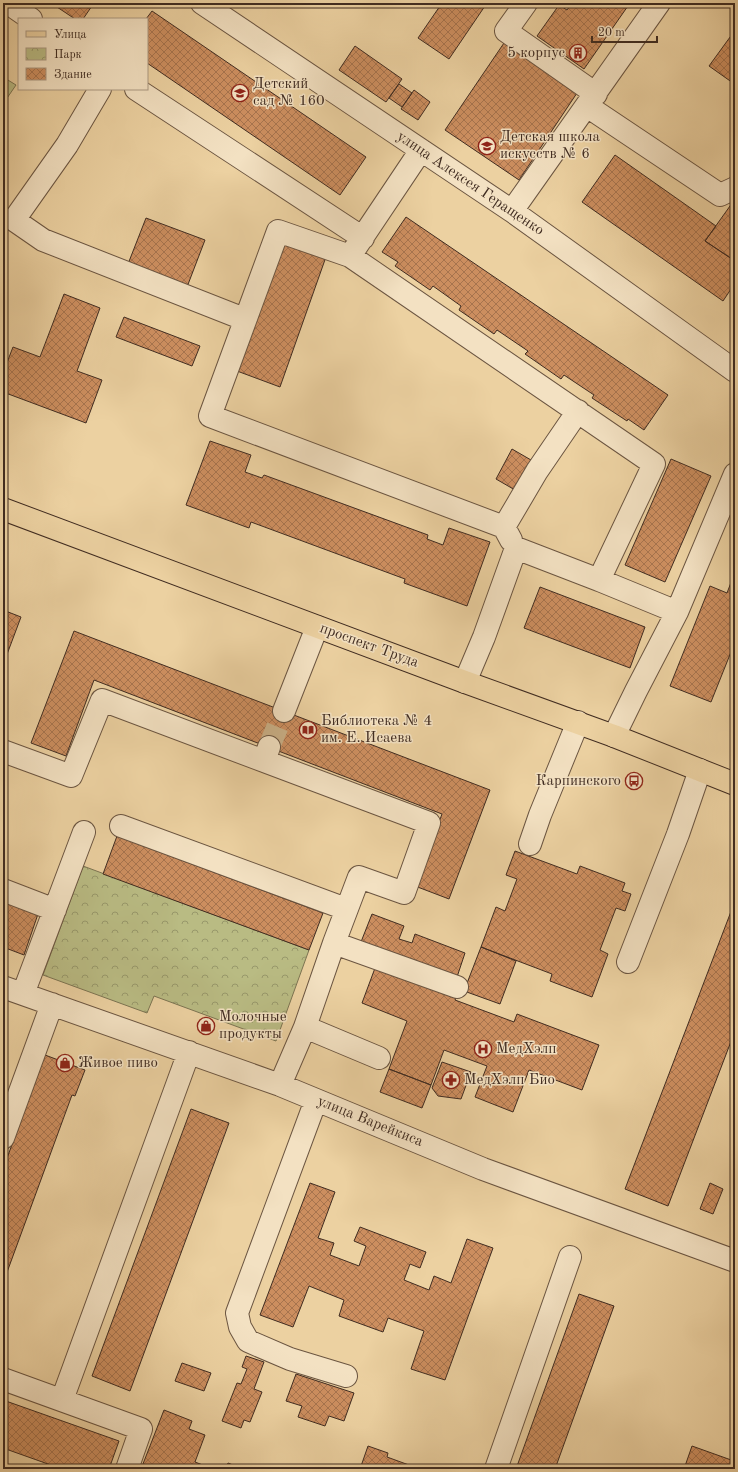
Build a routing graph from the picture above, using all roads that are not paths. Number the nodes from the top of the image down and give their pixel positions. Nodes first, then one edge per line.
1 (8, 3) edge
2 (202, 3) edge
3 (526, 3) edge
4 (659, 3) edge
5 (30, 18) edge
6 (99, 90) edge
7 (138, 90) edge
8 (592, 100) junction
9 (421, 150) junction
10 (735, 188) edge
11 (512, 211) junction
12 (363, 238) junction
13 (350, 256) junction
14 (244, 319) junction
15 (735, 371) edge
16 (578, 411) junction
17 (735, 474) edge
18 (3, 509) edge
19 (504, 527) junction
20 (516, 548) junction
21 (599, 580) junction
22 (677, 612) junction
23 (317, 626) junction
24 (465, 682) junction
25 (284, 711) tunnel mouth
26 (578, 722) junction
27 (614, 736) junction
28 (3, 751) edge
29 (700, 770) junction
30 (735, 784) edge
31 (121, 826) dead end
32 (84, 832) dead end
33 (530, 844) dead end
34 (3, 890) edge
35 (346, 909) junction
36 (55, 910) junction
37 (334, 943) junction
38 (628, 962) dead end
39 (457, 987) dead end
40 (13, 990) edge
41 (52, 1004) junction
42 (305, 1027) junction
43 (189, 1052) junction
44 (379, 1058) dead end
45 (280, 1085) junction
46 (316, 1100) junction
47 (3, 1138) edge
48 (570, 1257) dead end
49 (735, 1261) edge
50 (346, 1376) dead end
51 (3, 1379) edge
52 (62, 1400) junction
53 (127, 1469) edge
54 (496, 1469) edge

1 - 5 street
2 - 9 street, улица Алексея Геращенко
3 - 8 street
4 - 8 street
6 - 14 street
7 - 12 street
8 - 10 street
8 - 11 street
9 - 11 street, улица Алексея Геращенко
9 - 12 street
11 - 15 street, улица Алексея Геращенко
12 - 13 street
13 - 14 street
13 - 16 street
14 - 19 street
16 - 19 street
16 - 21 street
17 - 22 street
18 - 23 main road, проспект Труда
19 - 20 street
20 - 21 street
20 - 24 street
21 - 22 street
22 - 27 street
23 - 24 main road, проспект Труда
23 - 25 street
24 - 26 main road, проспект Труда
26 - 27 main road, проспект Труда
26 - 33 street
27 - 29 main road, проспект Труда
28 - 35 street
29 - 30 main road, проспект Труда
29 - 38 street
31 - 35 street
32 - 36 street
34 - 36 street
35 - 37 street
36 - 40 street
37 - 39 street
37 - 42 street
40 - 41 street, улица Варейкиса
41 - 43 street, улица Варейкиса
41 - 47 street
42 - 44 street
42 - 45 street
43 - 45 street, улица Варейкиса
43 - 52 street
45 - 46 street, улица Варейкиса
46 - 49 street, улица Варейкиса
46 - 50 street
48 - 54 street
51 - 52 street
52 - 53 street

